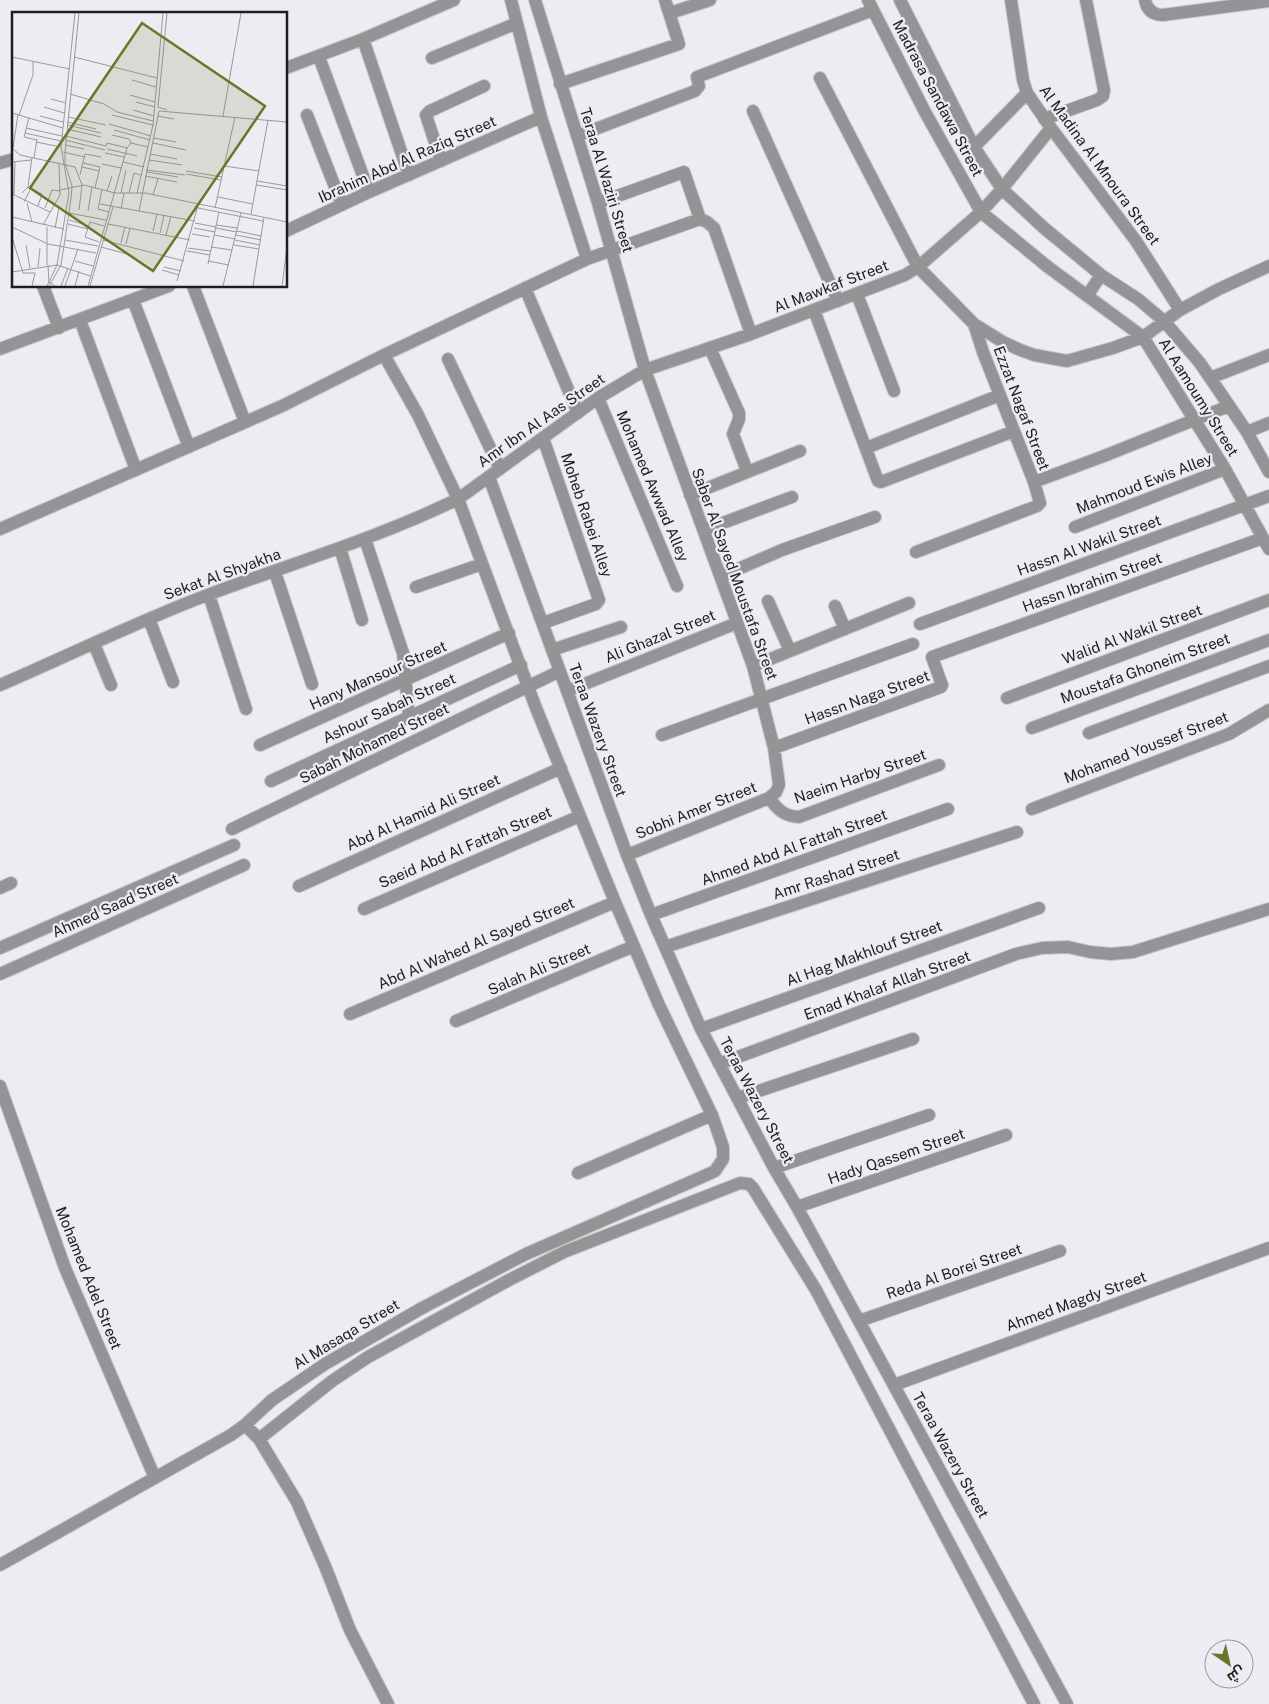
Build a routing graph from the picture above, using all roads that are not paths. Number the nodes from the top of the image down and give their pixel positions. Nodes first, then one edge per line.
1 (454, 0) edge
2 (511, 0) edge
3 (535, 0) edge
4 (665, 0) edge
5 (710, 0) edge
6 (900, 0) edge
7 (1011, 0) edge
8 (1086, 0) edge
9 (1145, 0) edge
10 (1266, 1) edge
11 (870, 5) edge
12 (670, 13) junction
13 (517, 23) junction
14 (363, 39) junction
15 (319, 57) junction
16 (432, 58) dead end
17 (288, 67) edge
18 (820, 78) dead end
19 (560, 84) junction
20 (484, 86) dead end
21 (1027, 93) junction
22 (753, 111) dead end
23 (307, 115) dead end
24 (541, 117) junction
25 (1047, 124) junction
26 (577, 136) junction
27 (974, 147) junction
28 (441, 161) junction
29 (409, 175) junction
30 (1002, 189) junction
31 (370, 192) junction
32 (598, 203) junction
33 (342, 206) junction
34 (981, 212) junction
35 (700, 219) junction
36 (288, 231) edge
37 (611, 251) junction
38 (587, 259) junction
39 (918, 266) junction
40 (1269, 266) edge
41 (1101, 275) junction
42 (44, 288) edge
43 (164, 288) edge
44 (194, 288) edge
45 (525, 288) junction
46 (857, 294) junction
47 (1087, 296) junction
48 (133, 300) junction
49 (838, 301) junction
50 (814, 310) junction
51 (1180, 310) junction
52 (80, 320) junction
53 (1164, 321) junction
54 (974, 324) junction
55 (59, 328) junction
56 (751, 334) junction
57 (1143, 337) junction
58 (710, 348) junction
59 (0, 349) edge
60 (384, 355) junction
61 (1269, 355) edge
62 (448, 359) dead end
63 (645, 370) junction
64 (1210, 378) junction
65 (894, 391) dead end
66 (1000, 395) junction
67 (598, 398) junction
68 (1229, 406) junction
69 (578, 413) junction
70 (1195, 419) junction
71 (245, 422) junction
72 (1269, 423) edge
73 (1014, 431) junction
74 (1247, 432) junction
75 (543, 438) junction
76 (189, 447) junction
77 (866, 448) junction
78 (800, 451) dead end
79 (1225, 469) junction
80 (136, 470) junction
81 (747, 472) junction
82 (1269, 472) edge
83 (494, 473) junction
84 (1034, 482) junction
85 (690, 495) junction
86 (1269, 496) edge
87 (792, 497) dead end
88 (458, 499) junction
89 (1245, 505) junction
90 (875, 517) dead end
91 (1076, 527) dead end
92 (0, 529) edge
93 (704, 530) junction
94 (365, 539) junction
95 (1266, 543) edge
96 (340, 548) junction
97 (916, 552) dead end
98 (482, 564) junction
99 (275, 572) junction
100 (722, 576) junction
101 (678, 586) dead end
102 (416, 587) dead end
103 (209, 595) junction
104 (1269, 600) edge
105 (768, 601) dead end
106 (909, 603) dead end
107 (835, 606) dead end
108 (149, 619) junction
109 (362, 620) dead end
110 (543, 623) junction
111 (737, 623) junction
112 (920, 624) dead end
113 (621, 628) dead end
114 (844, 629) junction
115 (509, 633) junction
116 (1269, 640) edge
117 (94, 644) junction
118 (913, 644) dead end
119 (552, 650) junction
120 (790, 651) junction
121 (932, 657) joint
122 (521, 665) junction
123 (753, 666) junction
124 (1269, 666) edge
125 (560, 671) junction
126 (406, 680) junction
127 (172, 682) dead end
128 (312, 684) dead end
129 (0, 685) edge
130 (111, 685) dead end
131 (529, 685) junction
132 (567, 691) junction
133 (762, 698) junction
134 (1007, 698) dead end
135 (246, 710) dead end
136 (1269, 710) edge
137 (409, 717) junction
138 (1032, 728) dead end
139 (1089, 733) dead end
140 (662, 735) dead end
141 (260, 745) dead end
142 (774, 748) junction
143 (939, 765) dead end
144 (561, 768) junction
145 (271, 781) dead end
146 (772, 795) junction
147 (948, 809) dead end
148 (1032, 809) dead end
149 (580, 816) junction
150 (232, 830) dead end
151 (1016, 832) dead end
152 (234, 844) dead end
153 (627, 855) junction
154 (244, 865) dead end
155 (299, 886) dead end
156 (615, 902) junction
157 (1039, 908) dead end
158 (364, 909) dead end
159 (1269, 909) edge
160 (651, 915) junction
161 (634, 946) junction
162 (665, 947) junction
163 (0, 948) edge
164 (0, 974) edge
165 (350, 1014) dead end
166 (456, 1021) dead end
167 (701, 1029) junction
168 (913, 1039) dead end
169 (719, 1064) junction
170 (0, 1086) edge
171 (738, 1098) junction
172 (712, 1114) junction
173 (929, 1115) dead end
174 (1006, 1136) dead end
175 (774, 1168) junction
176 (578, 1173) dead end
177 (797, 1207) junction
178 (1269, 1248) edge
179 (1060, 1251) dead end
180 (859, 1321) junction
181 (894, 1385) junction
182 (245, 1425) junction
183 (259, 1439) junction
184 (155, 1478) junction
185 (0, 1565) edge
186 (388, 1704) edge
187 (1034, 1704) edge
188 (1067, 1704) edge

1 - 14 street
2 - 13 street
3 - 19 street, Teraa Al Waziri Street
4 - 12 street
5 - 12 street
6 - 27 street, Madrasa Sandawa Street
7 - 21 street, Al Madina Al Mnoura Street
8 - 25 street
9 - 10 street
11 - 26 street
11 - 34 street, Madrasa Sandawa Street
12 - 19 street
13 - 16 street
13 - 24 street
14 - 15 street
14 - 29 street
15 - 17 street
15 - 31 street
18 - 39 street
19 - 26 street, Teraa Al Waziri Street
20 - 28 street
21 - 25 street, Al Madina Al Mnoura Street
21 - 27 street
22 - 49 street
23 - 33 street
24 - 28 street, Ibrahim Abd Al Raziq Street
24 - 38 street
25 - 30 street, Al Mawkaf Street
25 - 51 street, Al Madina Al Mnoura Street
26 - 32 street, Teraa Al Waziri Street
27 - 30 street, Madrasa Sandawa Street
28 - 29 street, Ibrahim Abd Al Raziq Street
29 - 31 street, Ibrahim Abd Al Raziq Street
30 - 34 street, Al Mawkaf Street
30 - 41 street, Al Aamoumy Street
31 - 33 street, Ibrahim Abd Al Raziq Street
32 - 35 street
32 - 37 street, Teraa Al Waziri Street
33 - 36 street, Ibrahim Abd Al Raziq Street
34 - 39 street, Al Mawkaf Street
34 - 47 street, Al Aamoumy Street
35 - 37 street
35 - 56 street
37 - 38 street
37 - 63 street, Teraa Al Waziri Street
38 - 45 street
39 - 46 street, Al Mawkaf Street
39 - 54 street
40 - 51 street
41 - 47 street
41 - 53 street, Al Aamoumy Street
42 - 55 street
43 - 48 street
44 - 71 street
45 - 60 street
45 - 69 street
46 - 49 street, Al Mawkaf Street
46 - 65 street
47 - 57 street, Al Aamoumy Street
48 - 52 street
48 - 76 street
49 - 50 street, Al Mawkaf Street
50 - 56 street, Al Mawkaf Street
50 - 77 street
51 - 53 street
52 - 55 street
52 - 80 street
53 - 57 street
53 - 64 street, Al Aamoumy Street
54 - 57 street
54 - 66 street, Ezzat Nagaf Street
55 - 59 street
56 - 58 street, Al Mawkaf Street
57 - 70 street, Al Aamoumy Street
58 - 63 street, Al Mawkaf Street
58 - 81 street
60 - 71 street
60 - 88 street
61 - 64 street
62 - 83 street, Teraa Wazery Street
63 - 67 street, Amr Ibn Al Aas Street
63 - 85 street, Saber Al Sayed Moustafa Street
64 - 68 street, Al Aamoumy Street
66 - 73 street, Ezzat Nagaf Street
66 - 77 street
67 - 69 street, Amr Ibn Al Aas Street
67 - 101 street, Mohamed Awwad Alley
68 - 70 street
68 - 74 street, Al Aamoumy Street
69 - 75 street, Amr Ibn Al Aas Street
70 - 79 street, Al Aamoumy Street
70 - 84 street
71 - 76 street
72 - 74 street
73 - 77 street
73 - 84 street, Ezzat Nagaf Street
74 - 82 street, Al Aamoumy Street
75 - 83 street, Amr Ibn Al Aas Street
75 - 110 street, Moheb Rabei Alley
76 - 80 street
78 - 81 street
79 - 89 street, Al Aamoumy Street
79 - 91 street, Mahmoud Ewis Alley
80 - 92 street
81 - 85 street
83 - 88 street, Amr Ibn Al Aas Street
83 - 110 street, Teraa Wazery Street
84 - 97 street, Ezzat Nagaf Street
85 - 93 street, Saber Al Sayed Moustafa Street
86 - 89 street, Hassn Al Wakil Street
87 - 93 street
88 - 94 street, Sekat Al Shyakha
88 - 98 street
89 - 95 street, Al Aamoumy Street
89 - 112 street, Hassn Al Wakil Street
90 - 100 street
93 - 100 street, Saber Al Sayed Moustafa Street
94 - 96 street, Sekat Al Shyakha
94 - 126 street
95 - 121 street, Hassn Ibrahim Street
96 - 99 street, Sekat Al Shyakha
96 - 109 street
98 - 102 street
98 - 115 street
99 - 103 street, Sekat Al Shyakha
99 - 128 street
100 - 111 street, Saber Al Sayed Moustafa Street
103 - 108 street, Sekat Al Shyakha
103 - 135 street
104 - 134 street, Walid Al Wakil Street
105 - 120 street
106 - 114 street
107 - 114 street
108 - 117 street, Sekat Al Shyakha
108 - 127 street
110 - 119 street, Teraa Wazery Street
111 - 123 street, Saber Al Sayed Moustafa Street
111 - 132 street, Ali Ghazal Street
113 - 119 street
114 - 120 street
115 - 122 street
115 - 126 street, Hany Mansour Street
116 - 138 street, Moustafa Ghoneim Street
117 - 129 street, Sekat Al Shyakha
117 - 130 street
118 - 133 street
119 - 125 street, Teraa Wazery Street
120 - 123 street
121 - 142 street, Hassn Naga Street
122 - 131 street
122 - 137 street, Ashour Sabah Street
123 - 133 street, Saber Al Sayed Moustafa Street
124 - 139 street
125 - 131 street, Sabah Mohamed Street
125 - 132 street, Teraa Wazery Street
126 - 137 street
126 - 141 street, Hany Mansour Street
131 - 144 street
131 - 150 street, Sabah Mohamed Street
132 - 153 street, Teraa Wazery Street
133 - 140 street
133 - 142 street, Saber Al Sayed Moustafa Street
136 - 148 street, Mohamed Youssef Street
137 - 145 street, Ashour Sabah Street
142 - 146 street, Saber Al Sayed Moustafa Street
143 - 146 street, Naeim Harby Street
144 - 149 street
144 - 155 street, Abd Al Hamid Ali Street
146 - 153 street, Sobhi Amer Street
147 - 160 street, Ahmed Abd Al Fattah Street
149 - 156 street
149 - 158 street, Saeid Abd Al Fattah Street
151 - 162 street, Amr Rashad Street
152 - 163 street
153 - 160 street, Teraa Wazery Street
154 - 164 street, Ahmed Saad Street
156 - 161 street
156 - 165 street, Abd Al Wahed Al Sayed Street
157 - 167 street, Al Hag Makhlouf Street
159 - 169 street, Emad Khalaf Allah Street
160 - 162 street, Teraa Wazery Street
161 - 166 street, Salah Ali Street
161 - 172 street
162 - 167 street, Teraa Wazery Street
167 - 169 street, Teraa Wazery Street
168 - 171 street
169 - 171 street, Teraa Wazery Street
170 - 184 street, Mohamed Adel Street
171 - 175 street, Teraa Wazery Street
172 - 176 street
172 - 182 street, Al Masaqa Street
173 - 175 street
174 - 177 street, Hady Qassem Street
175 - 177 street, Teraa Wazery Street
177 - 180 street, Teraa Wazery Street
178 - 181 street, Ahmed Magdy Street
179 - 180 street, Reda Al Borei Street
180 - 181 street, Teraa Wazery Street
181 - 188 street, Teraa Wazery Street
182 - 183 street
182 - 184 street, Al Masaqa Street
183 - 186 street
183 - 187 street, Al Masaqa Street
184 - 185 street, Al Masaqa Street

